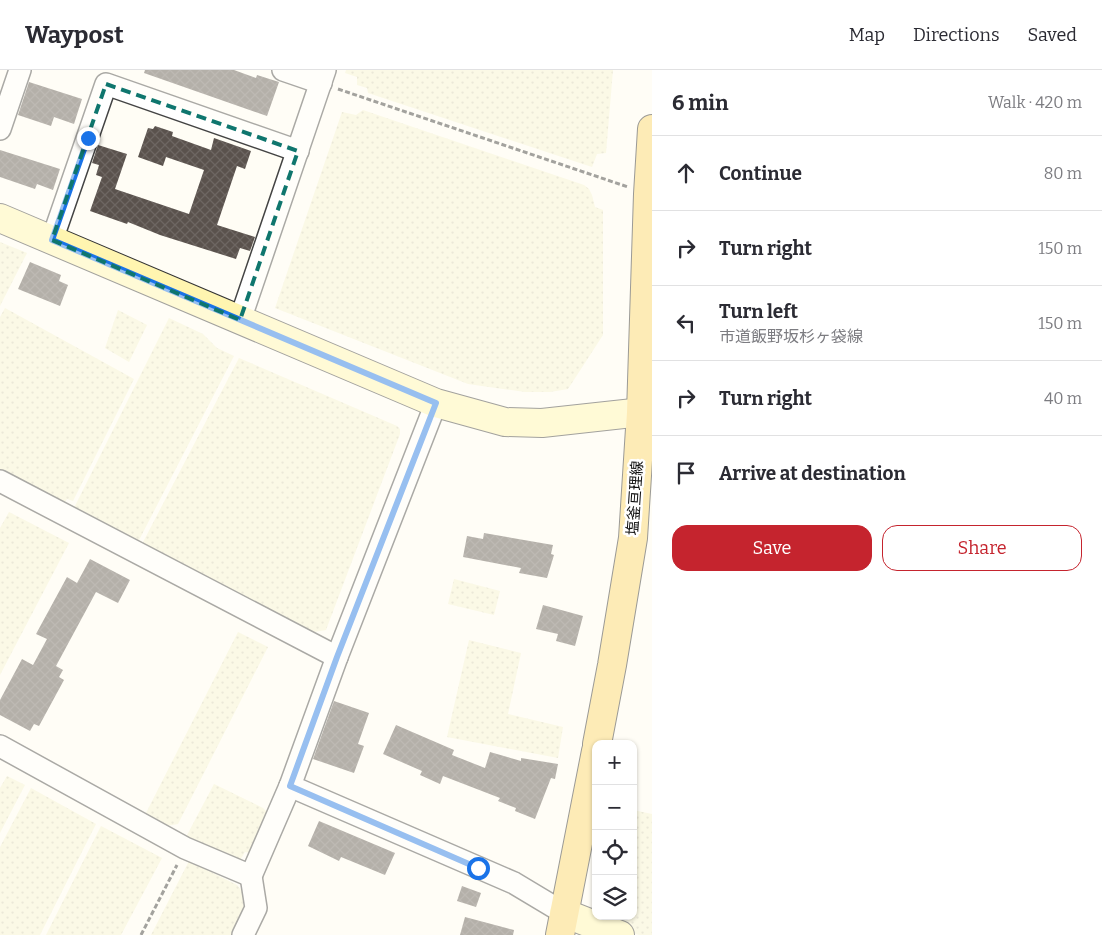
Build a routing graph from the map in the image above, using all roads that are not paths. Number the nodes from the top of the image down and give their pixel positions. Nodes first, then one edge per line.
1 (20, 70) edge
2 (283, 70) edge
3 (323, 76) edge
4 (0, 129) edge
5 (652, 129) edge
6 (298, 151) junction
7 (0, 218) edge
8 (52, 240) junction
9 (240, 320) junction
10 (436, 403) junction
11 (647, 412) edge
12 (0, 482) edge
13 (337, 657) junction
14 (598, 740) edge
15 (0, 746) edge
16 (592, 771) edge
17 (290, 786) junction
18 (251, 876) junction
19 (562, 924) edge
20 (243, 935) edge
21 (620, 935) edge

1 - 4 street
2 - 3 street
3 - 6 street
5 - 11 main road, 塩釜亘理線
6 - 8 street
6 - 9 street
7 - 8 street
8 - 9 street
9 - 10 street
10 - 11 street
10 - 13 street
11 - 14 main road, 塩釜亘理線
12 - 13 street
13 - 17 street
15 - 18 street
16 - 19 main road
17 - 18 street
17 - 19 street
18 - 20 street
19 - 21 street

